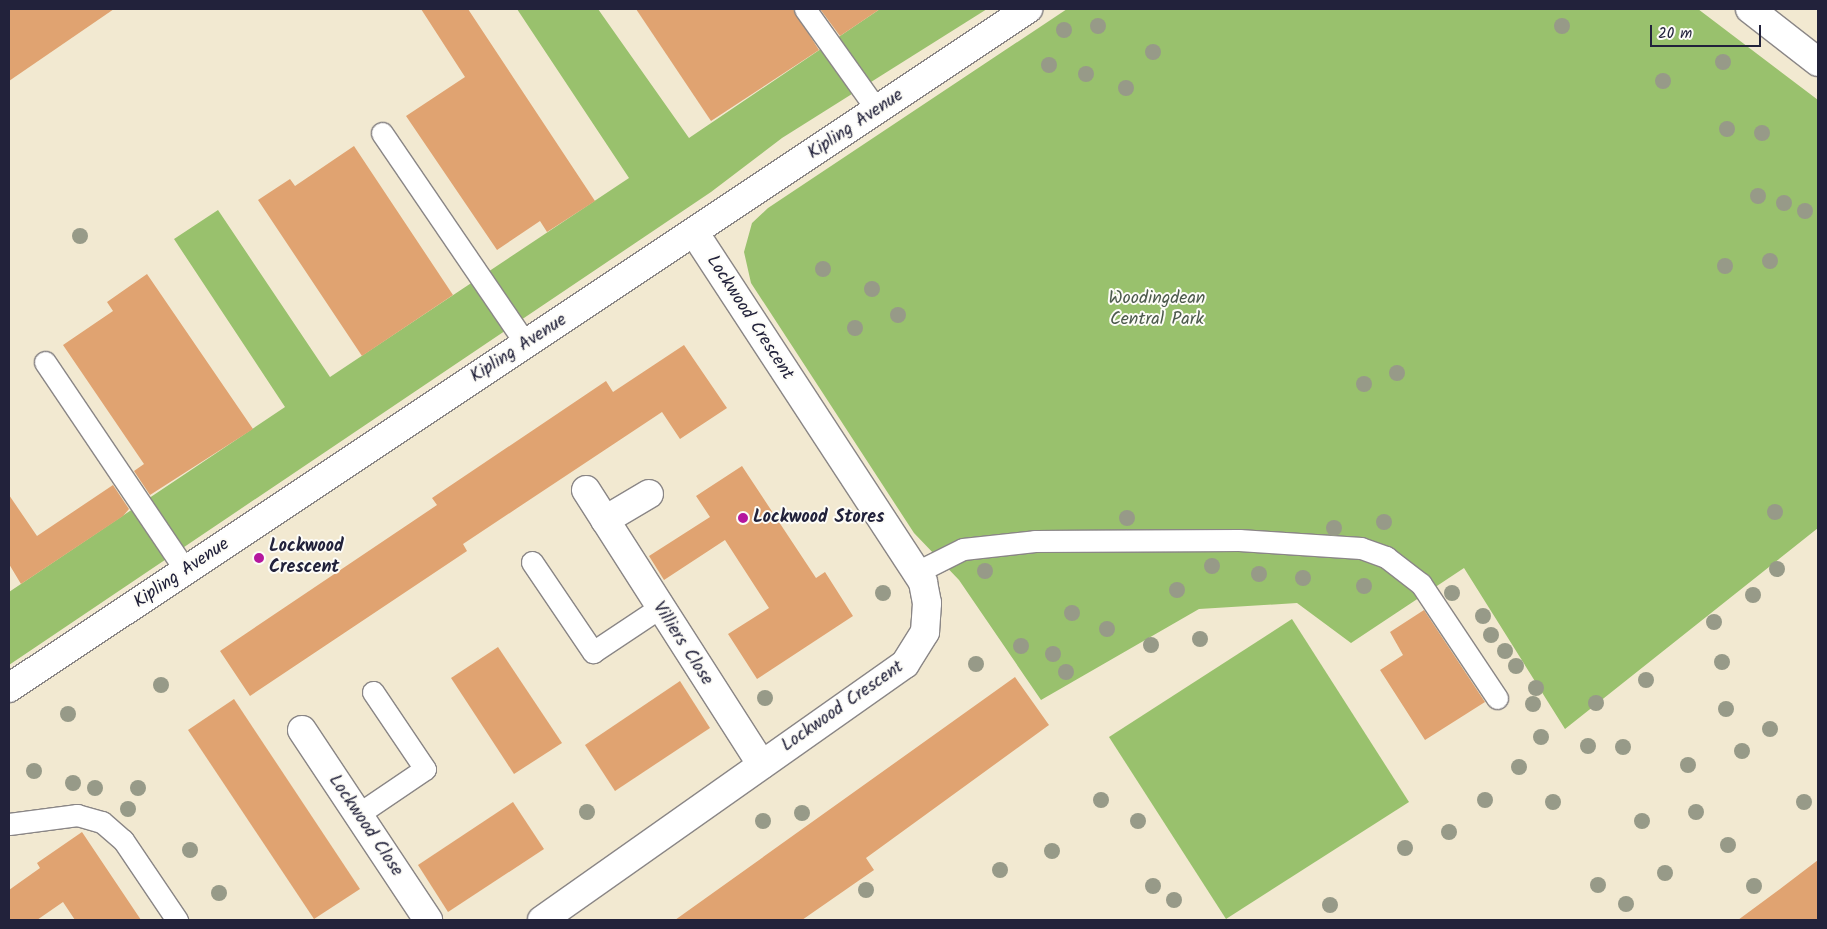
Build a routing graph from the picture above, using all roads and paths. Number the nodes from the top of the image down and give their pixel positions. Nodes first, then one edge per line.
1 (805, 9) edge
2 (1028, 9) edge
3 (1750, 9) edge
4 (1818, 62) edge
5 (877, 110) junction
6 (382, 133) dead end
7 (696, 235) junction
8 (526, 344) junction
9 (46, 362) dead end
10 (586, 490) dead end
11 (649, 494) dead end
12 (605, 520) junction
13 (532, 562) dead end
14 (186, 571) junction
15 (917, 572) junction
16 (659, 608) junction
17 (9, 688) edge
18 (373, 692) dead end
19 (1497, 698) dead end
20 (302, 730) dead end
21 (762, 765) junction
22 (357, 815) junction
23 (9, 824) edge
24 (176, 920) edge
25 (428, 920) edge
26 (542, 920) edge

1 - 5 lane
2 - 5 street, Kipling Avenue
3 - 4 street
5 - 7 street, Kipling Avenue
6 - 8 lane
7 - 8 street, Kipling Avenue
7 - 15 street, Lockwood Crescent
8 - 14 street, Kipling Avenue
9 - 14 lane
10 - 12 street, Villiers Close
11 - 12 street
12 - 16 street, Villiers Close
13 - 16 lane
14 - 17 street, Kipling Avenue
15 - 19 lane
15 - 21 street, Lockwood Crescent
16 - 21 street, Villiers Close
18 - 22 lane
20 - 22 street, Lockwood Close
21 - 26 street, Lockwood Crescent
22 - 25 street, Lockwood Close
23 - 24 lane

